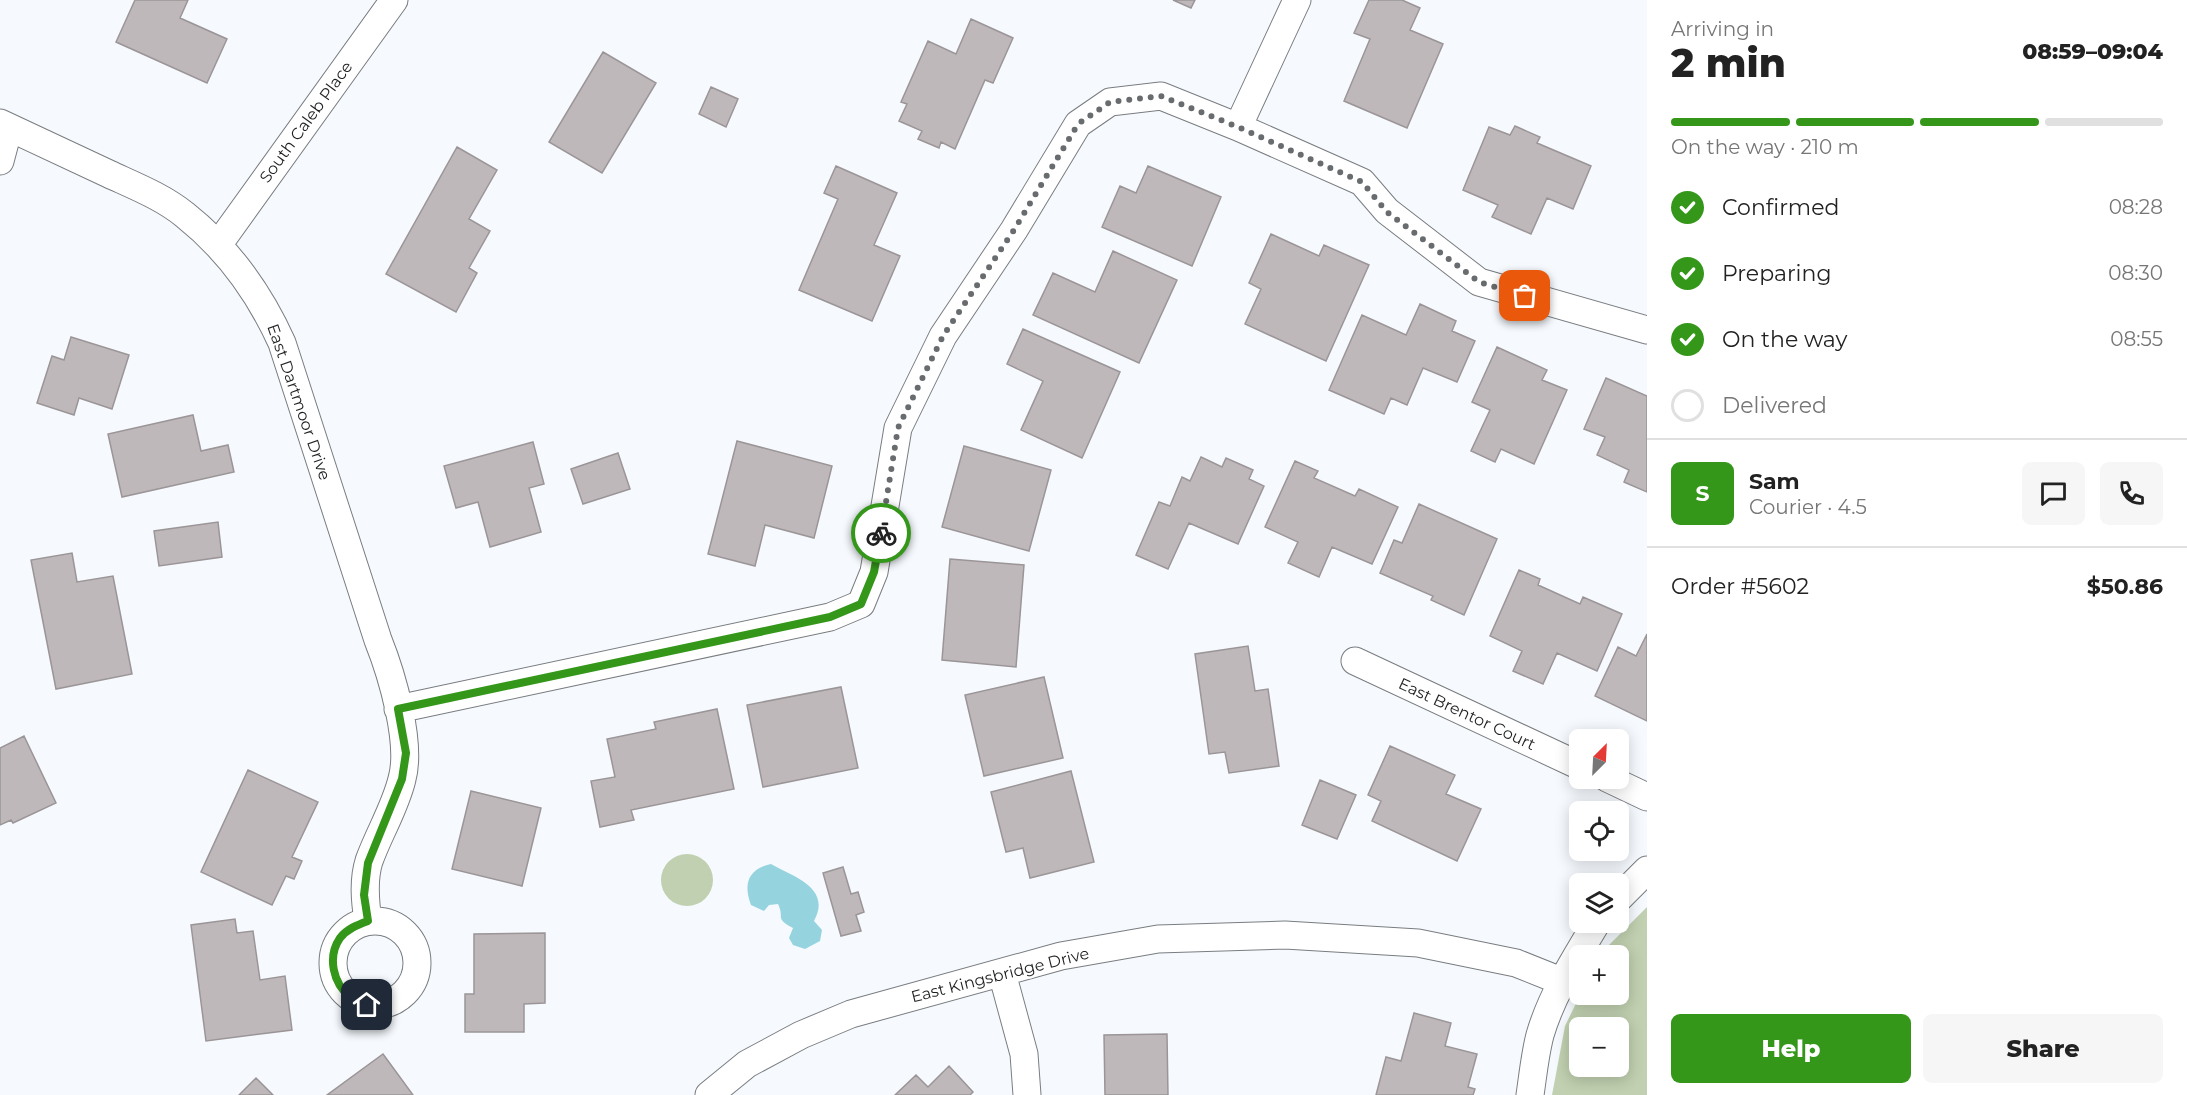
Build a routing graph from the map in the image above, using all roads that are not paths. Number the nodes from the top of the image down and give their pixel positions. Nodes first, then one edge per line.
1 (394, 0) edge
2 (1297, 0) edge
3 (5, 125) edge
4 (1238, 127) junction
5 (0, 161) edge
6 (218, 245) junction
7 (1647, 330) edge
8 (1355, 661) dead end
9 (398, 709) junction
10 (1569, 761) edge
11 (1629, 788) edge
12 (1647, 797) edge
13 (1647, 870) edge
14 (1629, 888) edge
15 (368, 921) dead end
16 (1590, 933) edge
17 (1002, 973) junction
18 (1561, 981) junction
19 (710, 1095) edge
20 (1027, 1095) edge
21 (1530, 1095) edge

1 - 6 street, South Caleb Place
2 - 4 street
3 - 5 street
3 - 6 street, East Dartmoor Drive
4 - 7 street
4 - 9 street
6 - 9 street, East Dartmoor Drive
8 - 10 street, East Brentor Court
9 - 15 street, East Dartmoor Drive
11 - 12 street
13 - 14 street
16 - 18 street
17 - 18 street, East Kingsbridge Drive
17 - 19 street, East Kingsbridge Drive
17 - 20 street
18 - 21 street

